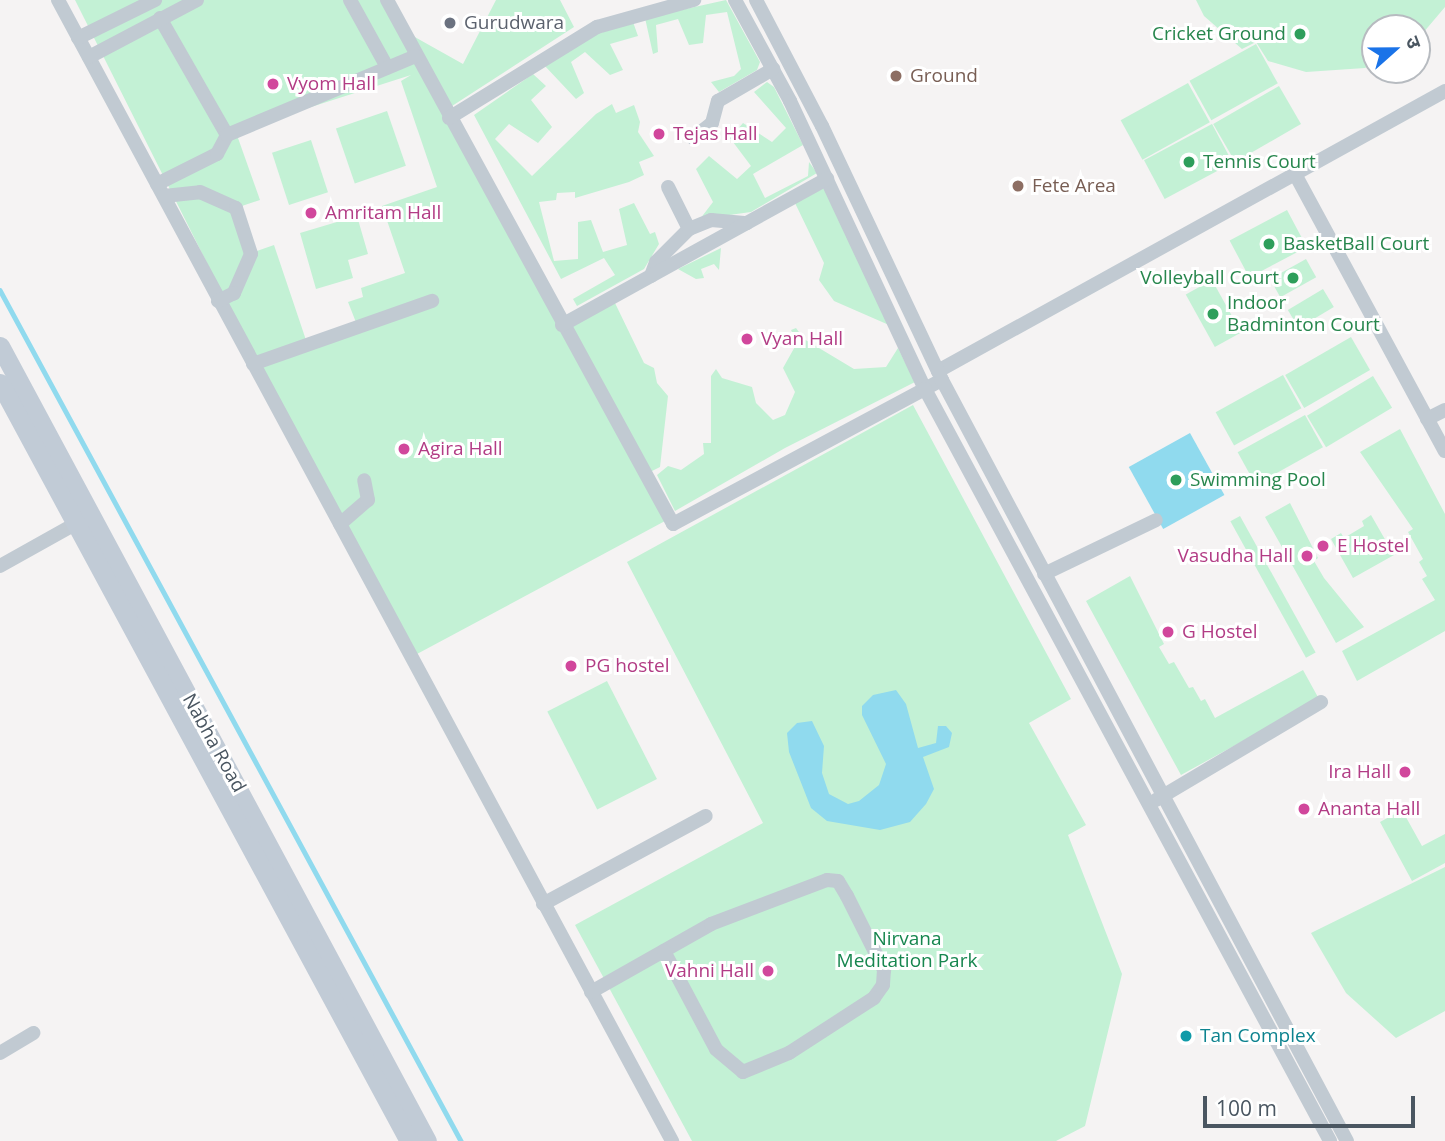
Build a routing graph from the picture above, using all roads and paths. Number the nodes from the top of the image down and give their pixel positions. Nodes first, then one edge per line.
1 (58, 0) edge
2 (155, 0) edge
3 (197, 0) edge
4 (350, 0) edge
5 (387, 0) edge
6 (694, 0) edge
7 (735, 0) edge
8 (756, 0) edge
9 (160, 18) junction
10 (78, 38) junction
11 (415, 55) junction
12 (89, 57) junction
13 (387, 67) junction
14 (774, 69) junction
15 (1445, 91) edge
16 (449, 118) junction
17 (227, 135) junction
18 (693, 138) dead end
19 (1295, 174) junction
20 (827, 179) junction
21 (668, 187) dead end
22 (160, 190) junction
23 (747, 223) junction
24 (689, 229) junction
25 (651, 276) junction
26 (432, 300) dead end
27 (218, 301) junction
28 (562, 325) junction
29 (0, 346) edge
30 (253, 365) junction
31 (935, 381) junction
32 (0, 383) edge
33 (1445, 410) edge
34 (1436, 426) edge
35 (1445, 451) edge
36 (364, 480) dead end
37 (82, 519) junction
38 (1156, 520) dead end
39 (341, 524) junction
40 (0, 566) edge
41 (1044, 574) junction
42 (1321, 702) dead end
43 (1156, 800) junction
44 (706, 816) dead end
45 (543, 904) junction
46 (664, 951) junction
47 (591, 992) junction
48 (33, 1032) dead end
49 (0, 1052) edge
50 (409, 1141) edge
51 (427, 1141) edge
52 (672, 1141) edge
53 (1330, 1141) edge
54 (1339, 1141) edge
55 (1347, 1141) edge

1 - 10 street
2 - 10 street
3 - 9 street
4 - 13 street
5 - 11 street
6 - 16 street
7 - 14 street
8 - 31 street
9 - 12 street
9 - 17 street
10 - 12 street
11 - 13 street
11 - 16 street
12 - 22 street
13 - 17 street
14 - 18 street
14 - 20 street
15 - 19 street
16 - 28 street
17 - 22 street
19 - 31 street
19 - 34 street
20 - 23 street
20 - 31 street
21 - 24 street
22 - 27 street
22 - 27 street
23 - 24 street
23 - 25 street
24 - 25 street
25 - 28 street
26 - 30 street
27 - 30 street
28 - 31 street
29 - 37 main road, Nabha Road
30 - 39 street
31 - 41 street
31 - 43 street
32 - 37 main road, Nabha Road
33 - 34 street
34 - 35 street
36 - 39 street
37 - 40 street
37 - 50 main road, Nabha Road
37 - 51 main road, Nabha Road
38 - 41 street
39 - 45 street
41 - 43 street
42 - 43 street
43 - 53 street
43 - 54 street
43 - 55 street
44 - 45 street
45 - 47 street
46 - 46 street
46 - 47 street
47 - 52 street
48 - 49 street

